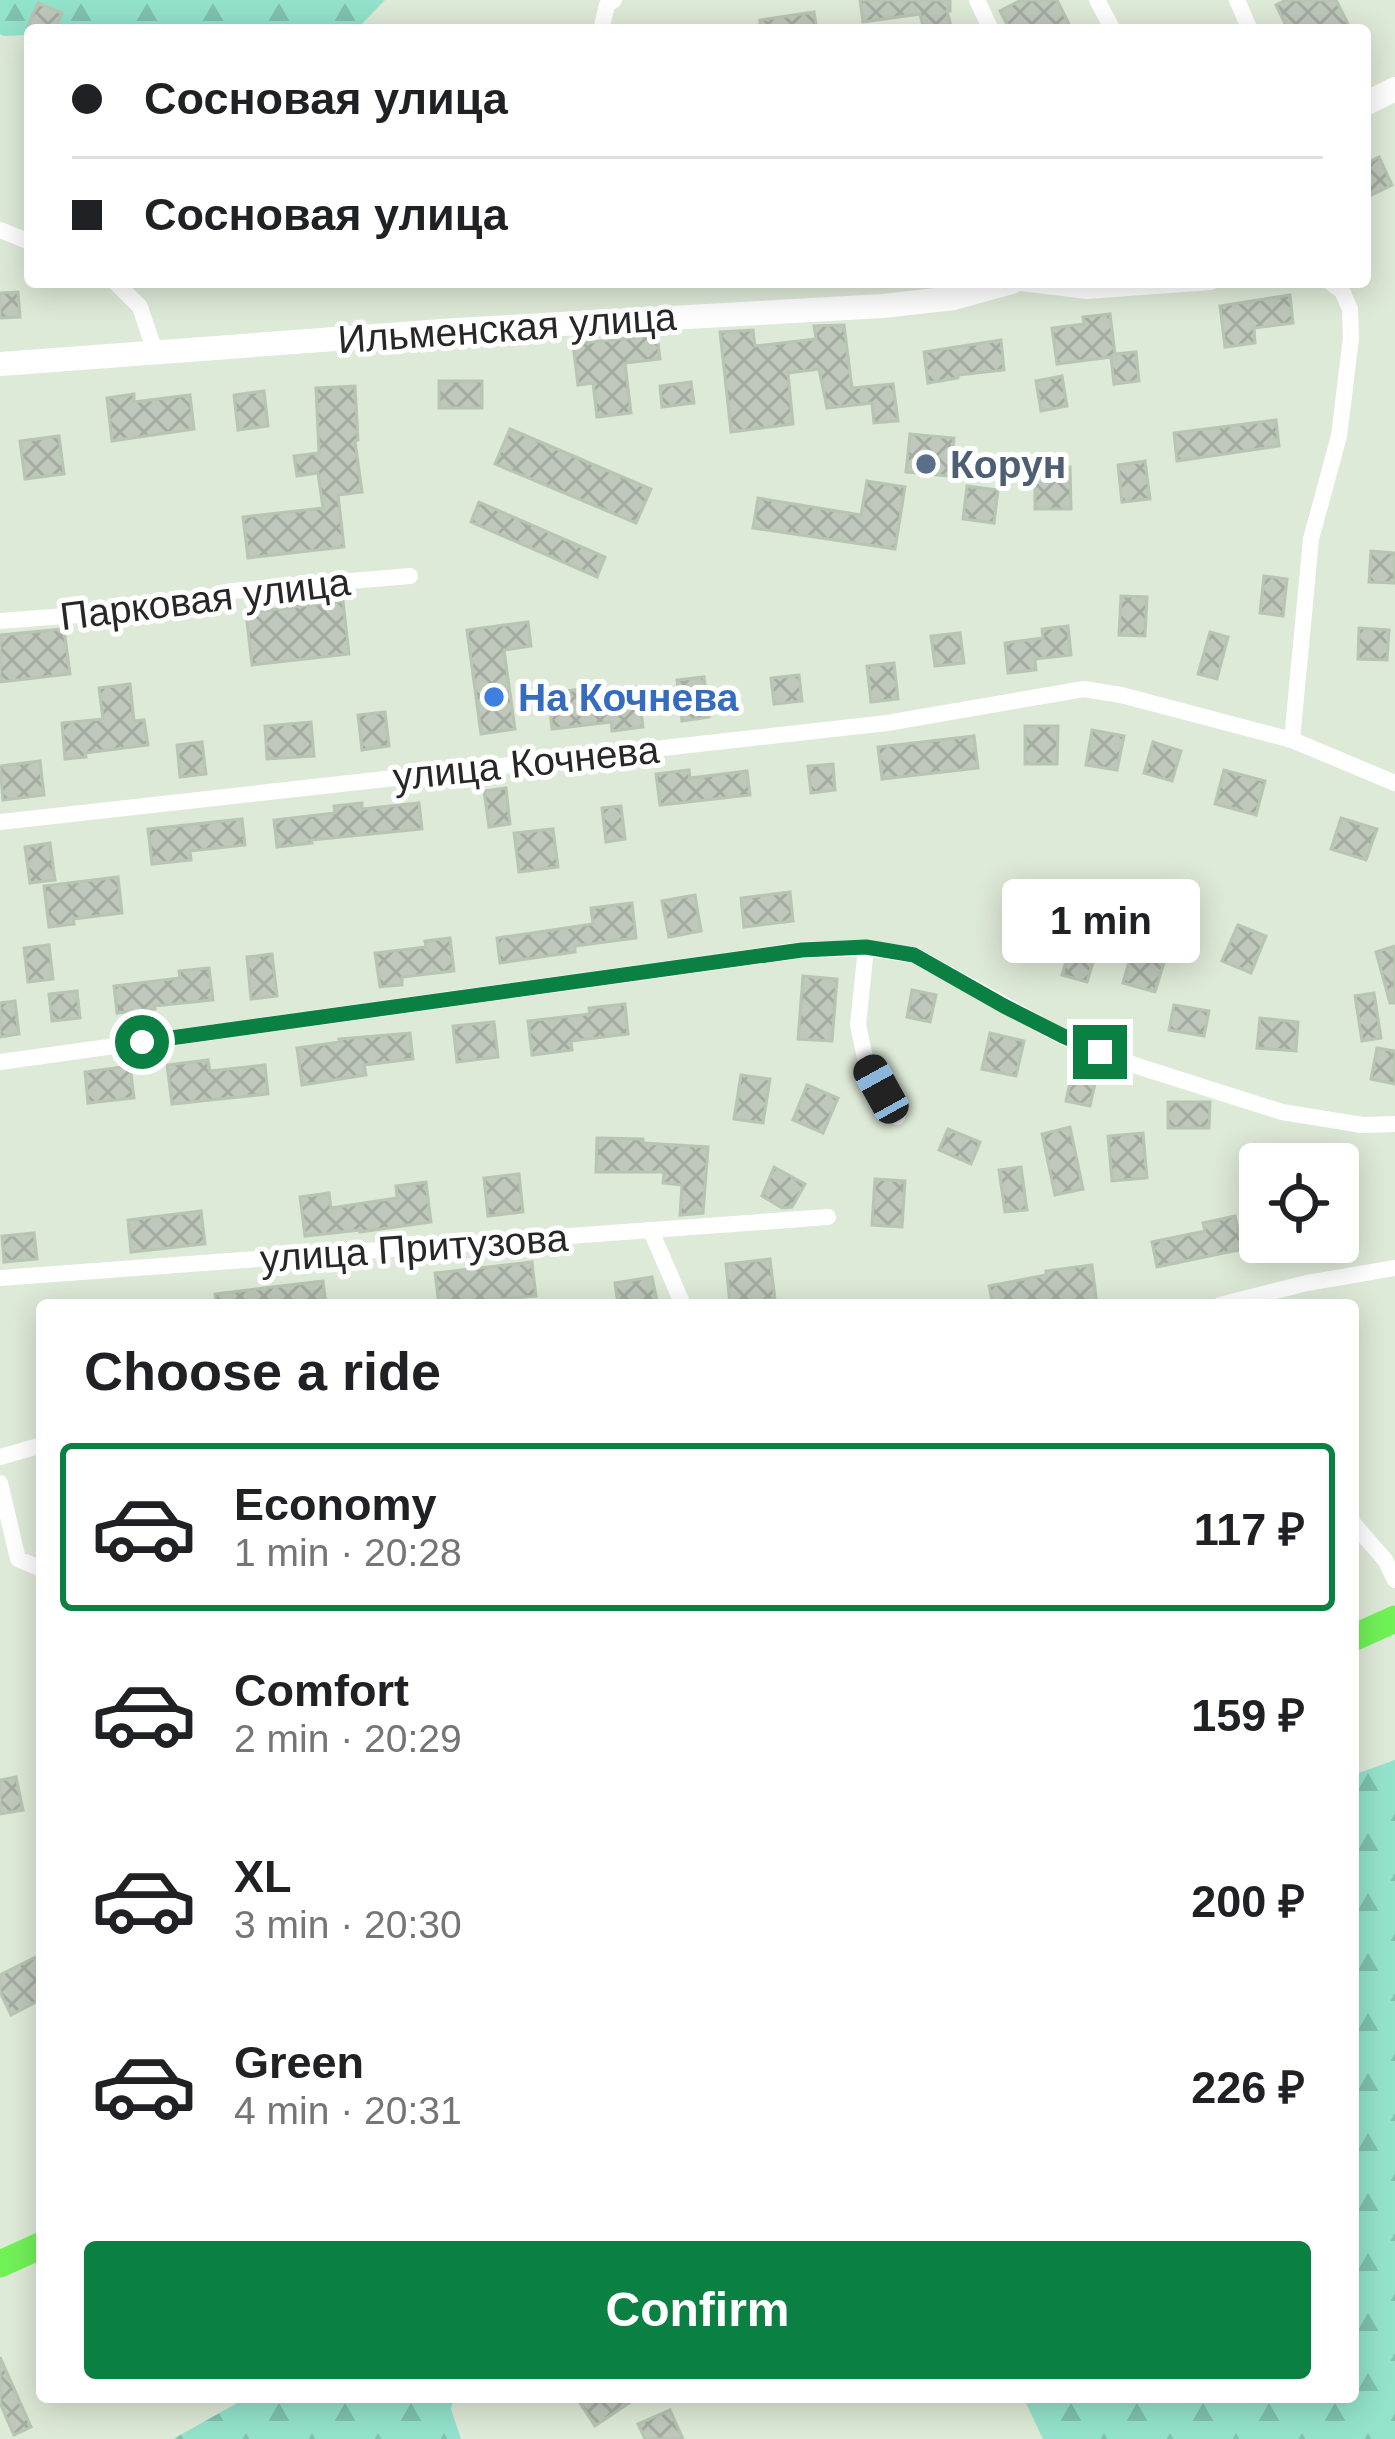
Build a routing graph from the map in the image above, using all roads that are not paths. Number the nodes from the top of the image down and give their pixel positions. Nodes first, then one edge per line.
1 (121, 288) edge
2 (990, 288) edge
3 (1062, 288) edge
4 (1128, 288) edge
5 (1338, 288) edge
6 (155, 352) junction
7 (0, 364) edge
8 (410, 576) dead end
9 (0, 621) edge
10 (1292, 740) junction
11 (1395, 783) edge
12 (0, 822) edge
13 (866, 947) junction
14 (0, 1061) edge
15 (897, 1117) dead end
16 (1395, 1124) edge
17 (828, 1217) dead end
18 (651, 1231) junction
19 (1395, 1268) edge
20 (0, 1278) edge
21 (680, 1299) edge
22 (1244, 1299) edge
23 (36, 1446) edge
24 (0, 1457) edge
25 (0, 1483) edge
26 (1359, 1530) edge
27 (1395, 1540) edge
28 (1385, 1560) junction
29 (36, 1566) edge
30 (1395, 1580) edge
31 (1395, 1619) edge
32 (1359, 1635) edge
33 (36, 2248) edge
34 (0, 2264) edge

1 - 6 street
2 - 6 main road, Ильменская улица
3 - 4 street
5 - 10 street
6 - 7 main road, Ильменская улица
8 - 9 street, Парковая улица
10 - 11 street, улица Кочнева
10 - 12 street, улица Кочнева
13 - 14 street
13 - 15 street
13 - 16 street
17 - 18 street, улица Притузова
18 - 20 street, улица Притузова
18 - 21 street
19 - 22 street
23 - 24 street
25 - 29 street
26 - 28 street
27 - 28 street
28 - 30 street
31 - 32 main road
33 - 34 main road

